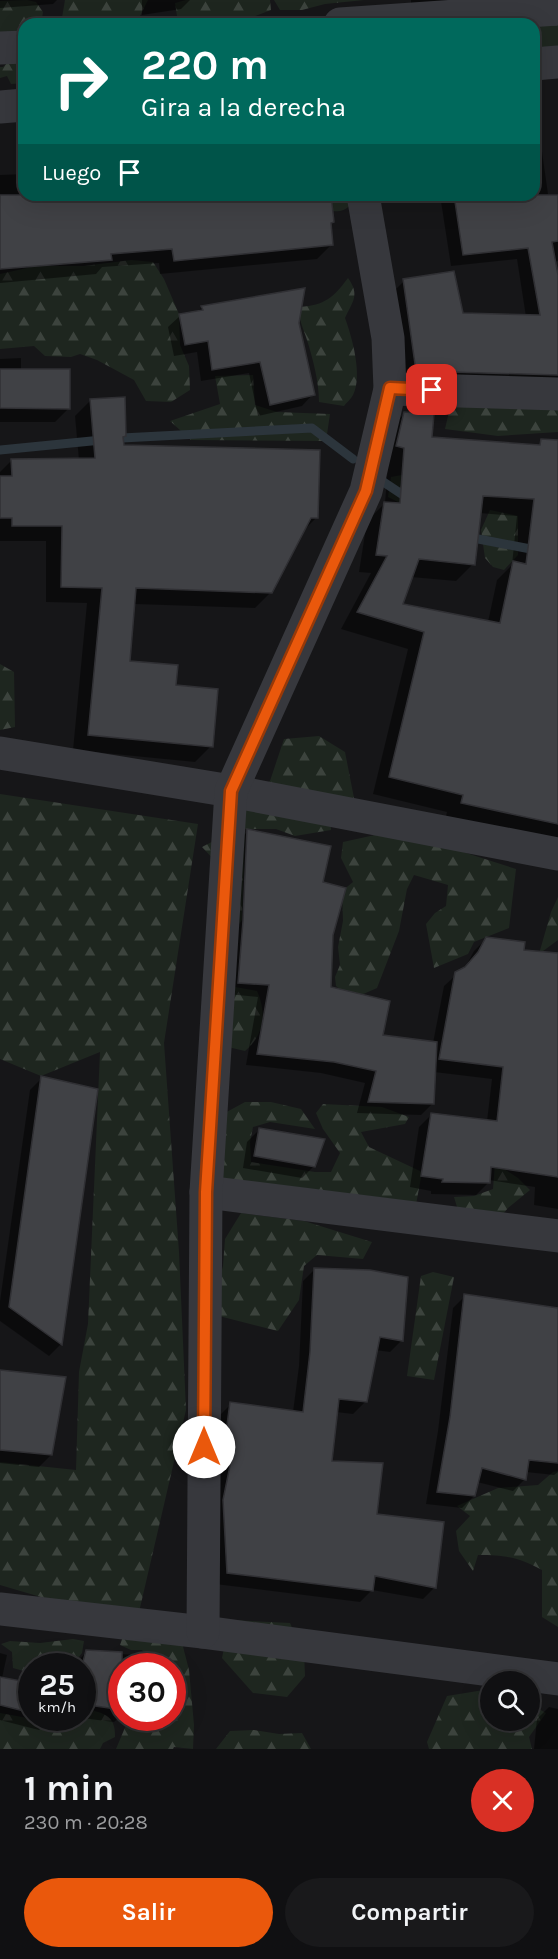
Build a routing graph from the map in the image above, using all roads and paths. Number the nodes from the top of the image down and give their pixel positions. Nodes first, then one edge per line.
1 (558, 9) edge
2 (427, 18) edge
3 (18, 47) edge
4 (0, 48) edge
5 (558, 62) edge
6 (540, 64) edge
7 (18, 106) edge
8 (0, 107) edge
9 (364, 201) edge
10 (390, 388) junction
11 (558, 394) edge
12 (0, 753) edge
13 (231, 791) junction
14 (558, 854) edge
15 (206, 1192) junction
16 (558, 1236) edge
17 (0, 1609) edge
18 (203, 1632) junction
19 (558, 1679) edge

1 - 2 street
3 - 4 street
5 - 6 street
7 - 8 street
9 - 10 street
10 - 11 street
10 - 13 street
12 - 13 street
13 - 14 street
13 - 15 street
15 - 16 street
15 - 18 street
17 - 18 street
18 - 19 street

